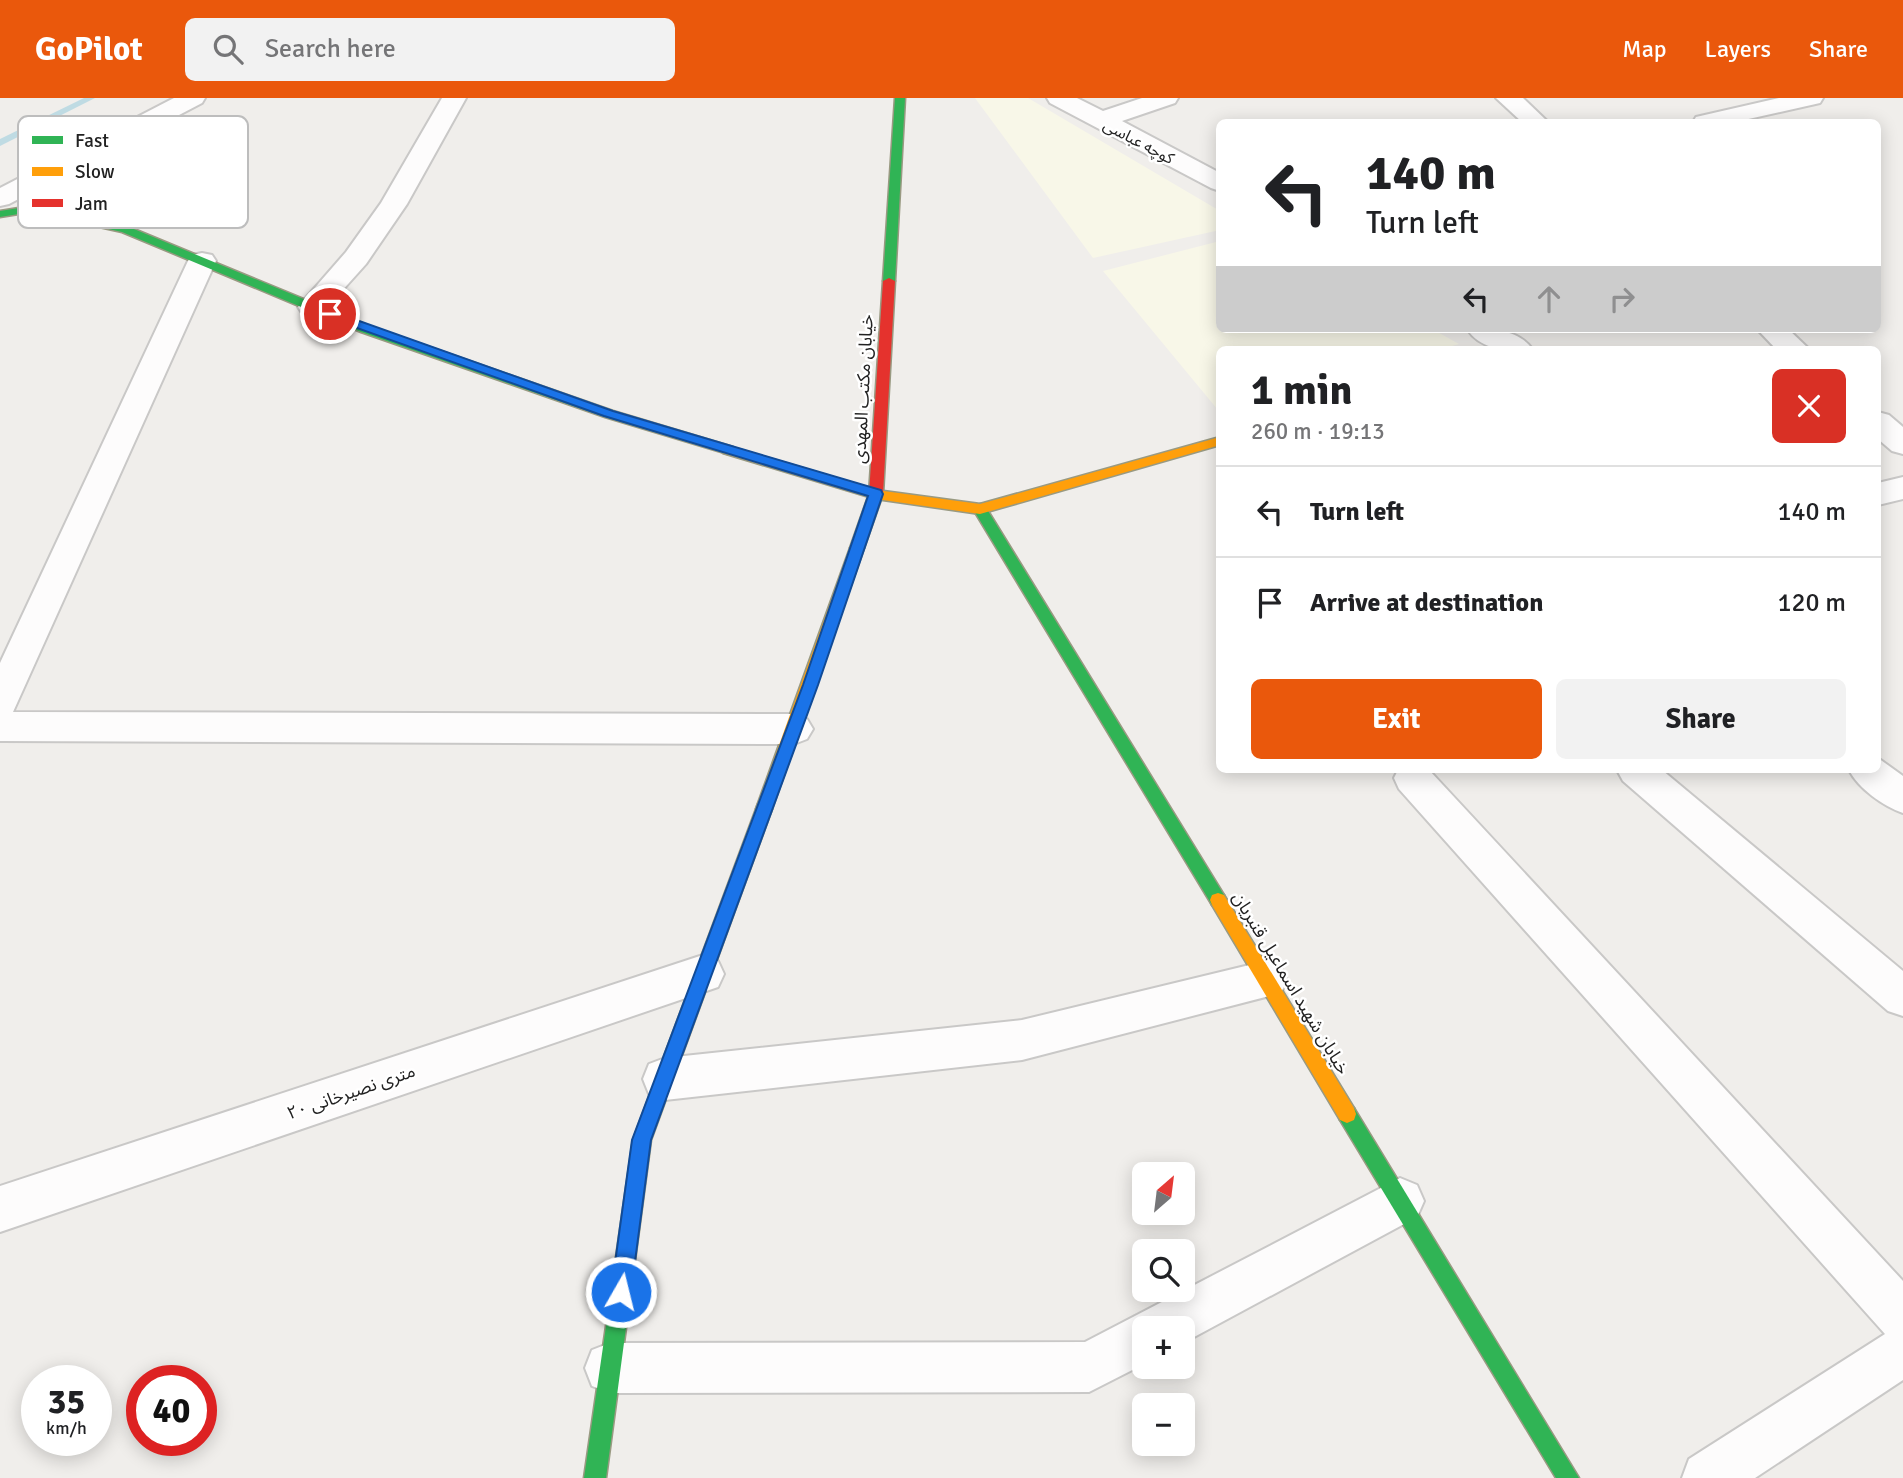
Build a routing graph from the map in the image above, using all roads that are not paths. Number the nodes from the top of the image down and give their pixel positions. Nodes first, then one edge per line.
1 (193, 98) edge
2 (454, 98) edge
3 (900, 98) edge
4 (1059, 98) edge
5 (1166, 98) edge
6 (1508, 98) edge
7 (1811, 98) edge
8 (158, 116) edge
9 (1532, 119) edge
10 (1717, 119) edge
11 (1101, 120) junction
12 (1216, 181) edge
13 (18, 189) edge
14 (0, 198) edge
15 (18, 211) edge
16 (0, 214) edge
17 (120, 228) edge
18 (202, 261) junction
19 (312, 307) junction
20 (1487, 333) edge
21 (1777, 333) edge
22 (1511, 346) edge
23 (1791, 346) edge
24 (1881, 425) edge
25 (1216, 442) edge
26 (1903, 444) edge
27 (1903, 488) edge
28 (1881, 493) edge
29 (876, 494) junction
30 (980, 509) junction
31 (0, 702) edge
32 (0, 726) edge
33 (794, 729) junction
34 (1640, 773) edge
35 (1872, 773) edge
36 (1413, 778) dead end
37 (1903, 797) edge
38 (703, 974) junction
39 (1266, 980) junction
40 (1903, 997) edge
41 (664, 1079) junction
42 (1400, 1201) junction
43 (0, 1209) edge
44 (1184, 1316) edge
45 (1903, 1317) edge
46 (1132, 1344) edge
47 (1903, 1351) edge
48 (610, 1368) junction
49 (595, 1478) edge
50 (1568, 1478) edge
51 (1709, 1478) edge

1 - 8 street
2 - 19 street
3 - 29 street, خیابان مکتب المهدی
4 - 11 street, کوچه عباسی
5 - 11 street
6 - 9 street
7 - 10 street
11 - 12 street, کوچه عباسی
13 - 14 street
15 - 16 street
17 - 18 street
18 - 19 street
18 - 31 street
19 - 29 street
20 - 22 street
21 - 23 street
24 - 26 street
25 - 30 street
27 - 28 street
29 - 30 street
29 - 33 street, خیابان مکتب المهدی
30 - 39 street, خیابان شهید اسماعیل قنبریان
32 - 33 street
33 - 38 street, خیابان مکتب المهدی
34 - 40 street
35 - 37 street
36 - 45 street
38 - 41 street, خیابان مکتب المهدی
38 - 43 street, ۲۰ متری نصیرخانی
39 - 41 street
39 - 42 street, خیابان شهید اسماعیل قنبریان
41 - 48 street, خیابان مکتب المهدی
42 - 44 street
42 - 50 street, خیابان شهید اسماعیل قنبریان
46 - 48 street
47 - 51 street
48 - 49 street, خیابان مکتب المهدی

